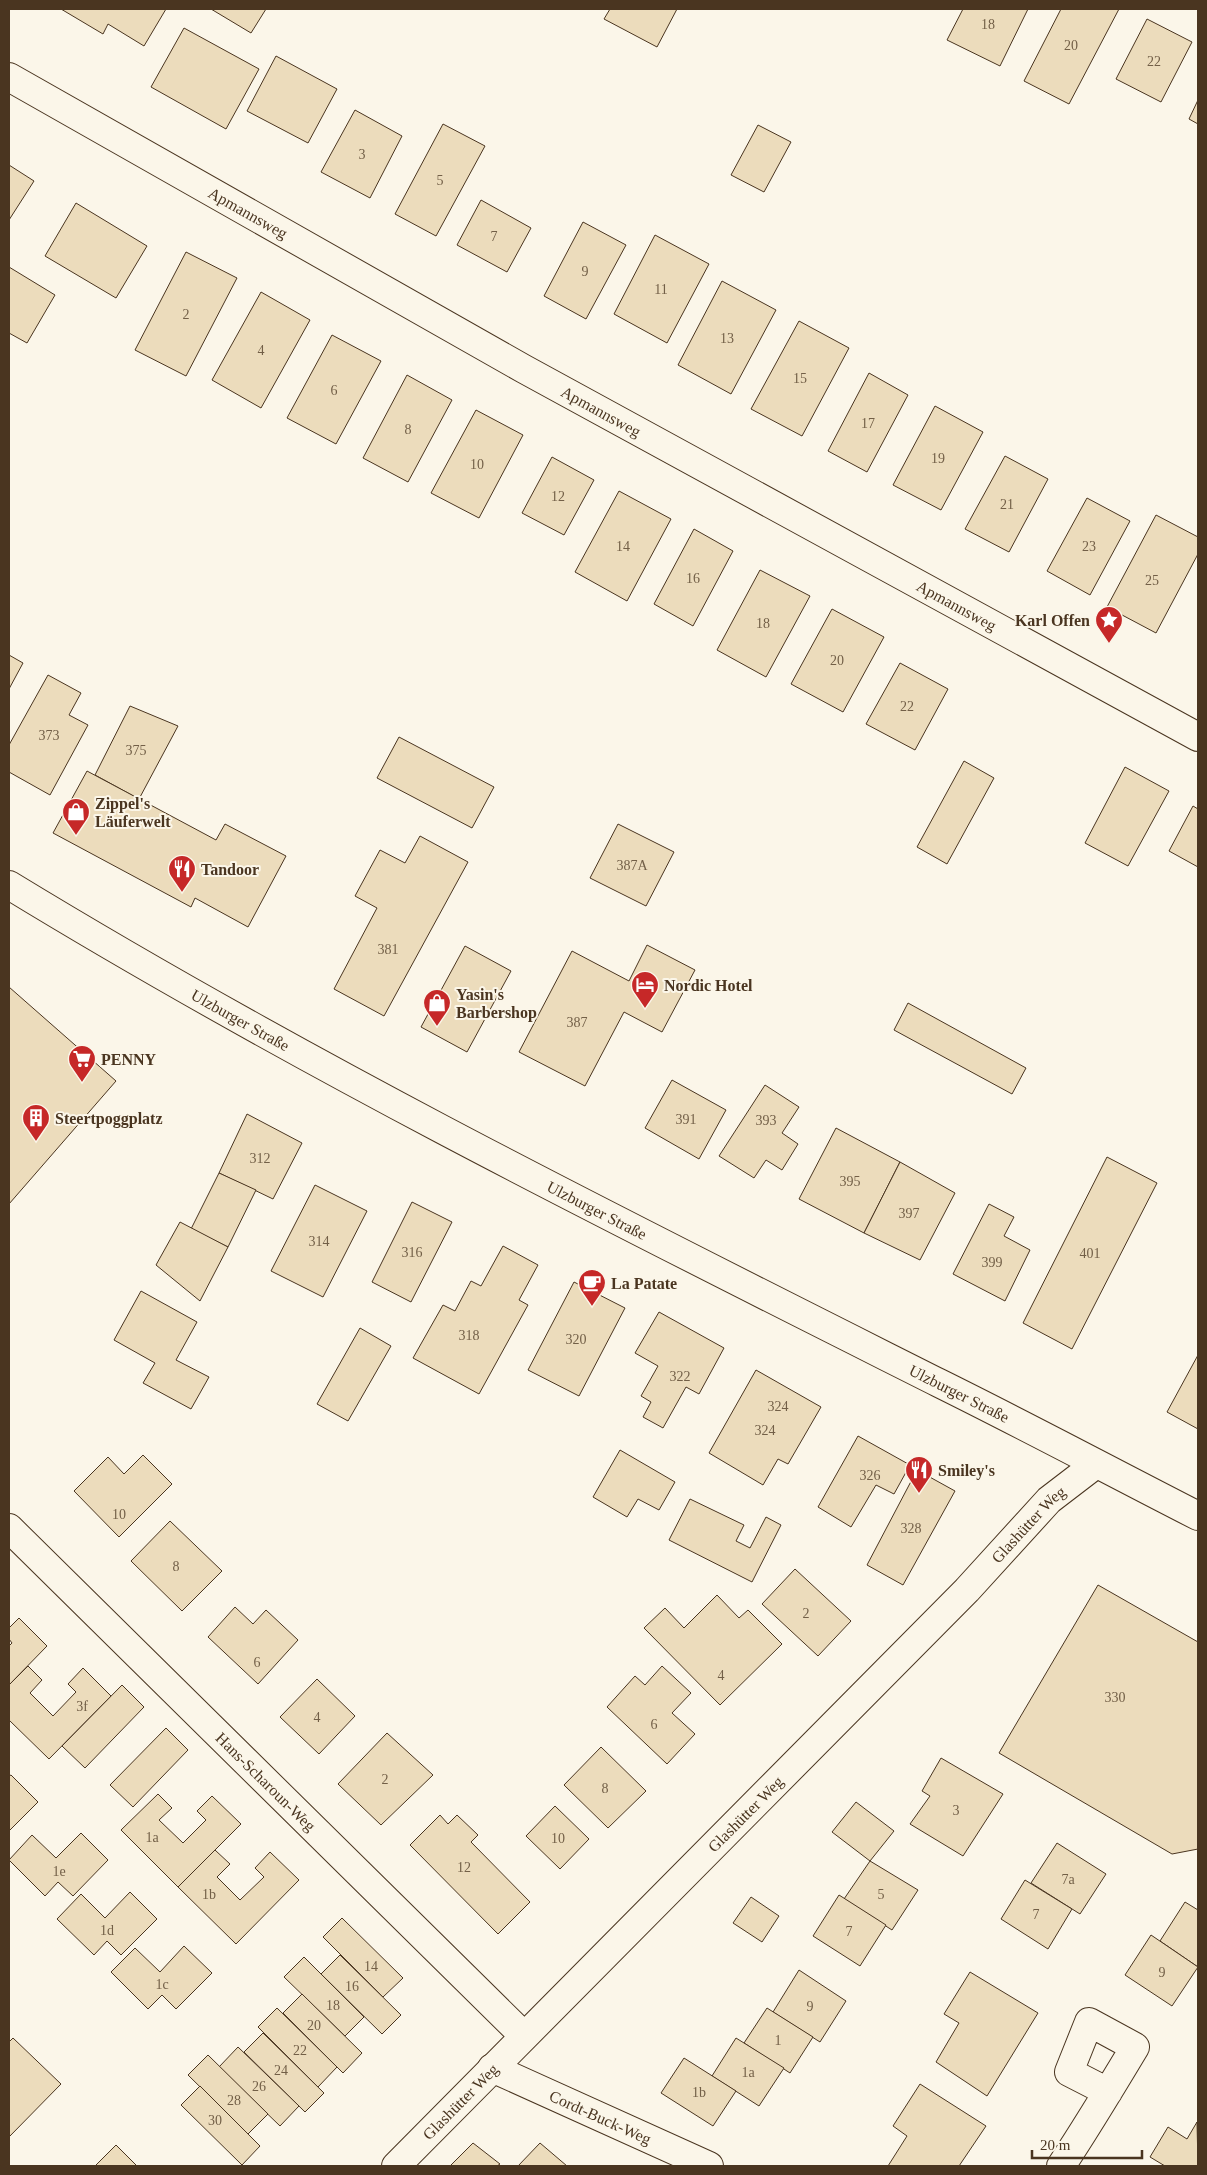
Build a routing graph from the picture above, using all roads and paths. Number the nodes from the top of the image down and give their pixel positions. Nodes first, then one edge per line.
1 (9, 77) edge
2 (1198, 737) edge
3 (9, 885) edge
4 (1096, 1464) junction
5 (1198, 1516) edge
6 (9, 1528) edge
7 (524, 2036) junction
8 (492, 2068) junction
9 (1108, 2092) dead end
10 (396, 2166) edge
11 (709, 2166) edge
12 (1061, 2166) edge

1 - 2 street, Apmannsweg
3 - 4 street, Ulzburger Straße
4 - 5 street, Ulzburger Straße
4 - 7 street, Glashütter Weg
6 - 7 street, Hans-Scharoun-Weg
7 - 8 street, Glashütter Weg
8 - 10 street, Glashütter Weg
8 - 11 street, Cordt-Buck-Weg
9 - 12 street

